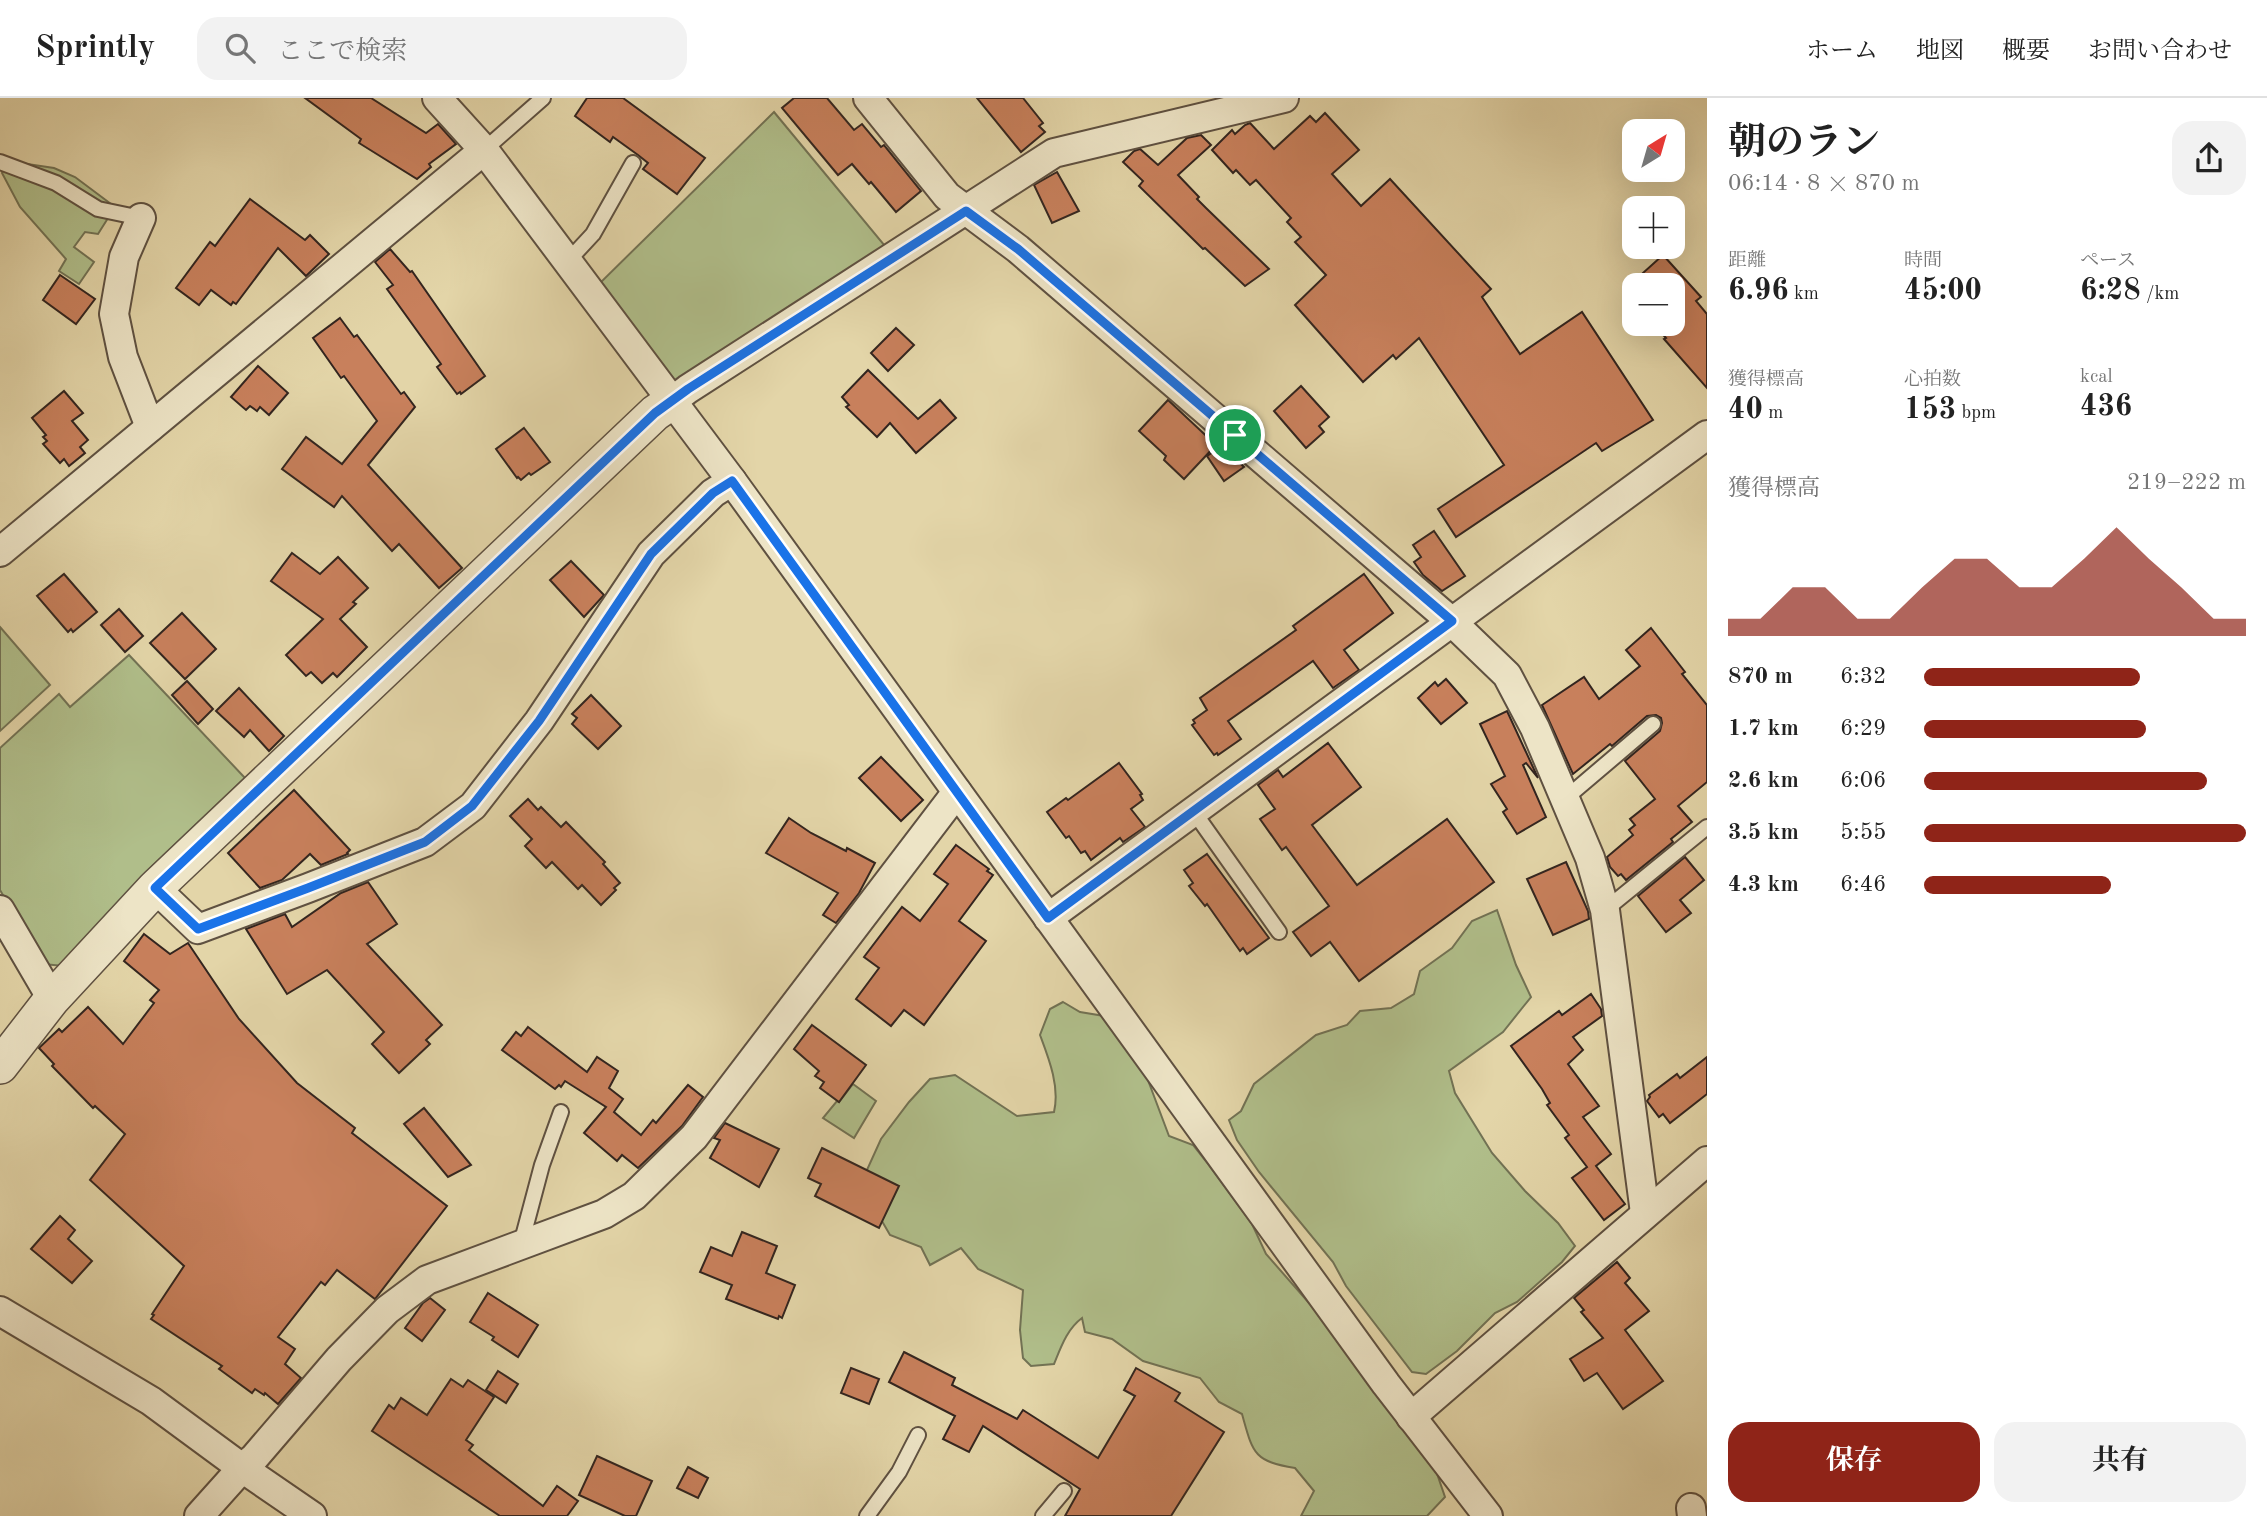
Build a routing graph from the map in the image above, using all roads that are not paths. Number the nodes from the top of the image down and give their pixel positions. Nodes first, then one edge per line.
1 (437, 98) edge
2 (543, 98) edge
3 (868, 98) edge
4 (1284, 98) edge
5 (484, 150) junction
6 (0, 162) edge
7 (633, 163) dead end
8 (966, 211) junction
9 (141, 218) joint
10 (567, 262) junction
11 (671, 402) junction
12 (150, 427) junction
13 (1707, 435) edge
14 (732, 481) junction
15 (3, 543) edge
16 (1452, 621) junction
17 (1654, 724) dead end
18 (957, 792) junction
19 (1566, 799) junction
20 (1194, 812) junction
21 (1707, 827) edge
22 (155, 888) junction
23 (0, 910) edge
24 (1605, 910) junction
25 (1048, 918) junction
26 (1279, 932) dead end
27 (52, 999) junction
28 (0, 1066) edge
29 (561, 1112) dead end
30 (1707, 1161) edge
31 (1645, 1213) junction
32 (521, 1244) junction
33 (0, 1311) edge
34 (1411, 1417) junction
35 (918, 1434) dead end
36 (242, 1468) junction
37 (1064, 1491) dead end
38 (199, 1516) edge
39 (312, 1516) edge
40 (867, 1516) edge
41 (1043, 1516) edge
42 (1488, 1516) edge

1 - 5 street
2 - 5 lane
3 - 8 street
4 - 8 street
5 - 10 street
5 - 12 street
6 - 9 lane
7 - 10 lane
8 - 11 street
8 - 16 street
9 - 12 street
10 - 11 street
11 - 14 street
11 - 22 street
12 - 15 street
13 - 16 street
14 - 18 street
14 - 22 street
16 - 19 street
16 - 20 street
17 - 19 lane
18 - 25 street
18 - 32 street
19 - 24 street
20 - 25 street
20 - 26 lane
21 - 24 lane
22 - 27 street
23 - 27 street
24 - 31 street
25 - 34 street
27 - 28 street
29 - 32 lane
30 - 31 street
31 - 34 street
32 - 36 street
33 - 36 street
34 - 42 street
35 - 40 lane
36 - 38 street
36 - 39 street
37 - 41 lane

